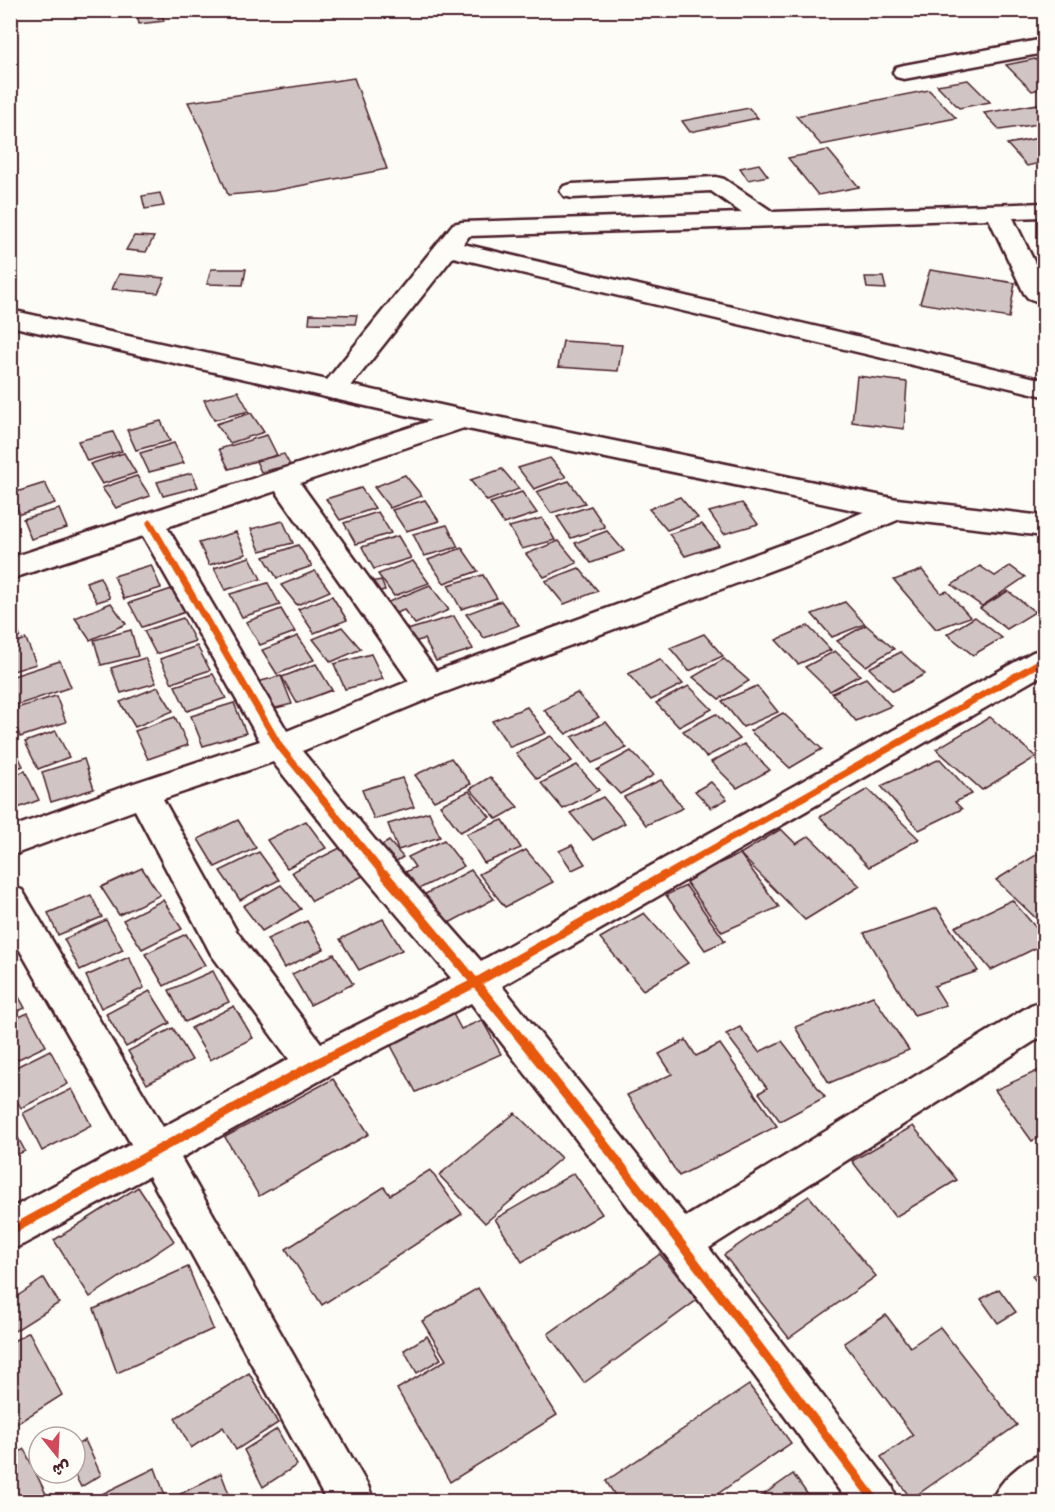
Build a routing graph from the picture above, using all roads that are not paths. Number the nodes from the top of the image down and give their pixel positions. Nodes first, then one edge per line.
1 (1044, 46) edge
2 (904, 72) dead end
3 (572, 191) dead end
4 (1044, 210) edge
5 (998, 212) junction
6 (769, 220) junction
7 (454, 239) junction
8 (1044, 296) edge
9 (10, 318) edge
10 (1044, 388) edge
11 (333, 390) junction
12 (463, 419) junction
13 (282, 478) junction
14 (897, 509) junction
15 (150, 523) junction
16 (1044, 526) edge
17 (10, 569) edge
18 (1044, 660) edge
19 (429, 687) junction
20 (280, 747) junction
21 (143, 793) junction
22 (10, 842) edge
23 (10, 900) edge
24 (477, 982) junction
25 (1044, 1016) edge
26 (315, 1064) junction
27 (156, 1151) junction
28 (10, 1231) edge
29 (681, 1243) junction
30 (1044, 1475) edge
31 (352, 1502) edge
32 (876, 1502) edge
33 (1013, 1502) edge

1 - 2 street
3 - 6 street
4 - 5 street
5 - 6 street
5 - 8 street
6 - 7 street
7 - 10 street
7 - 11 street
9 - 11 street
11 - 12 street
12 - 13 street
12 - 14 street
13 - 15 street
13 - 19 street
14 - 16 street
14 - 19 street
15 - 17 street
15 - 20 street
18 - 24 street
19 - 20 street
20 - 21 street
20 - 24 street
21 - 22 street
21 - 26 street
23 - 27 street
24 - 26 street
24 - 29 street
25 - 29 street
26 - 27 street
27 - 28 street
27 - 31 street
29 - 32 street
30 - 33 street

